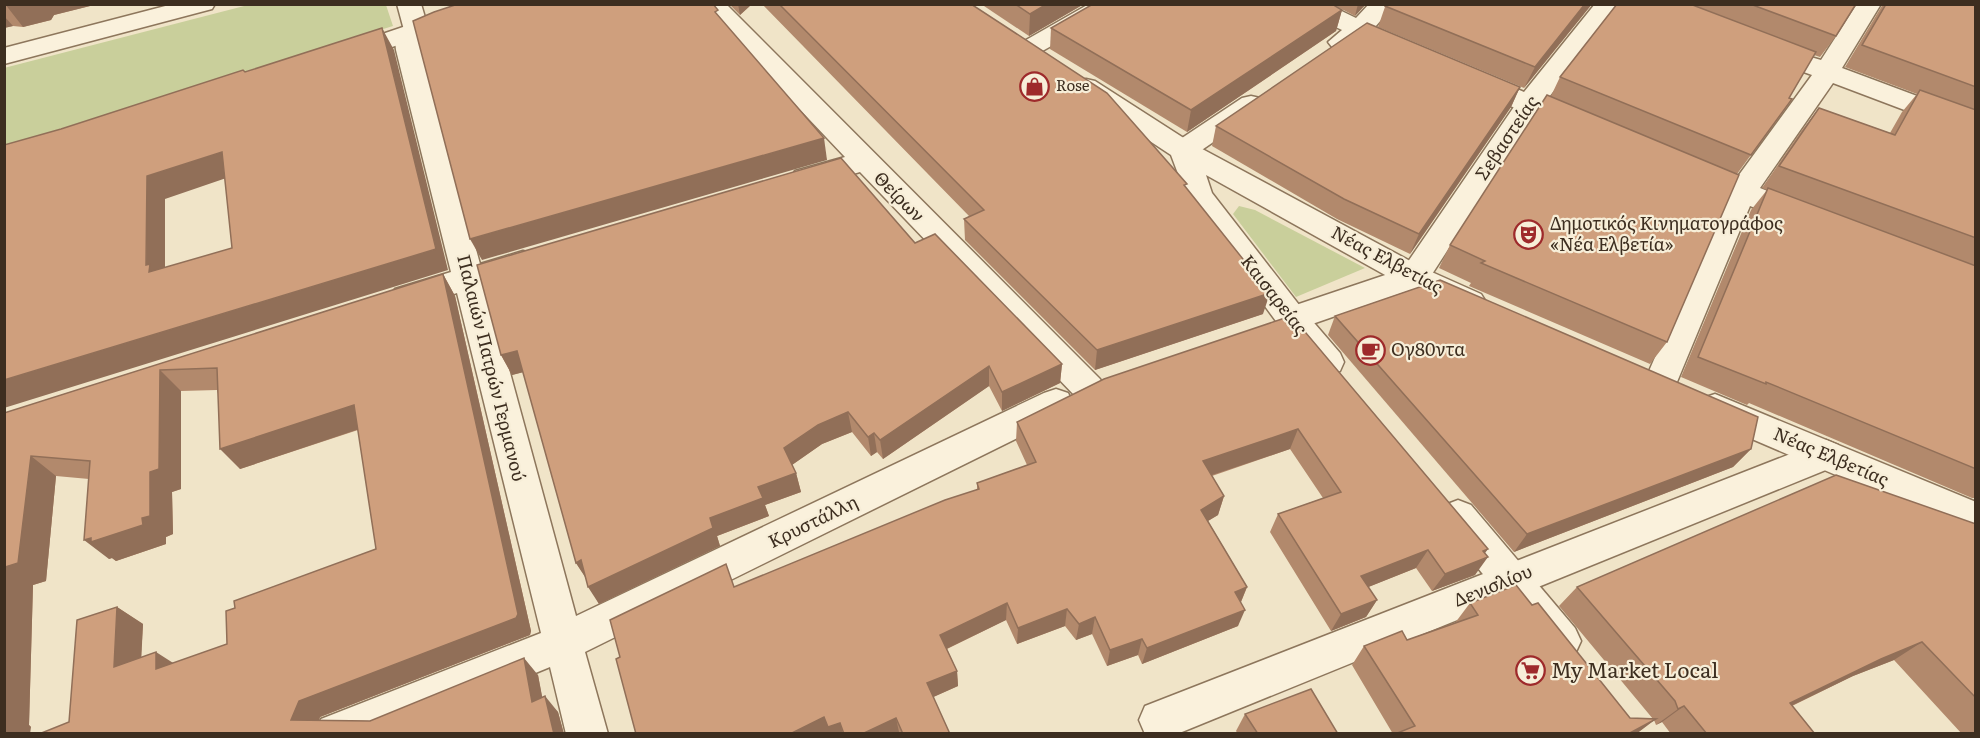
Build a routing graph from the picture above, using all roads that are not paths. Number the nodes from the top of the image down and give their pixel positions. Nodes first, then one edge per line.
1 (203, 4) edge
2 (497, 4) edge
3 (712, 4) edge
4 (1108, 4) edge
5 (1307, 4) edge
6 (1383, 4) edge
7 (1608, 4) edge
8 (1869, 4) edge
9 (413, 18) edge
10 (1358, 30) junction
11 (1782, 55) edge
12 (4, 56) edge
13 (1319, 57) edge
14 (1422, 58) edge
15 (321, 62) edge
16 (1454, 72) edge
17 (1827, 72) junction
18 (1271, 90) edge
19 (1529, 104) junction
20 (1976, 128) edge
21 (1603, 135) edge
22 (1184, 150) junction
23 (864, 161) junction
24 (1667, 162) edge
25 (773, 188) edge
26 (1741, 193) junction
27 (1819, 222) edge
28 (547, 254) edge
29 (1414, 277) junction
30 (468, 278) junction
31 (377, 306) edge
32 (1494, 312) edge
33 (1292, 319) junction
34 (1258, 330) edge
35 (1629, 371) edge
36 (1122, 376) edge
37 (1345, 382) edge
38 (1660, 385) junction
39 (1088, 388) junction
40 (1826, 455) junction
41 (1435, 489) edge
42 (1976, 519) edge
43 (1511, 579) junction
44 (562, 643) junction
45 (1577, 661) edge
46 (1160, 720) dead end
47 (336, 734) edge
48 (587, 734) edge

1 - 12 street
2 - 9 street
3 - 23 street, Θείρων
4 - 22 street, Νέας Ελβετίας
5 - 10 street
6 - 10 street
7 - 19 street, Σεβαστείας
8 - 17 street
9 - 15 street
9 - 30 street, Παλαιών Πατρών Γερμανού
10 - 13 street
10 - 14 street
11 - 17 street
16 - 19 street
17 - 20 street
17 - 26 street
18 - 22 street
19 - 21 street
19 - 29 street, Σεβαστείας
22 - 29 street, Νέας Ελβετίας
22 - 33 street, Καισαρείας
23 - 25 street
23 - 39 street, Θείρων
24 - 26 street
26 - 27 street
26 - 38 street
28 - 30 street
29 - 32 street, Νέας Ελβετίας
29 - 33 street
30 - 31 street
30 - 44 street, Παλαιών Πατρών Γερμανού
33 - 34 street
33 - 37 street, Καισαρείας
35 - 38 street, Νέας Ελβετίας
36 - 39 street, Κρυστάλλη
38 - 40 street, Νέας Ελβετίας
39 - 44 street, Κρυστάλλη
40 - 42 street, Νέας Ελβετίας
40 - 43 street, Δενισλίου
41 - 43 street
43 - 45 street
43 - 46 street, Δενισλίου
44 - 47 street, Κρυστάλλη
44 - 48 street, Παλαιών Πατρών Γερμανού

